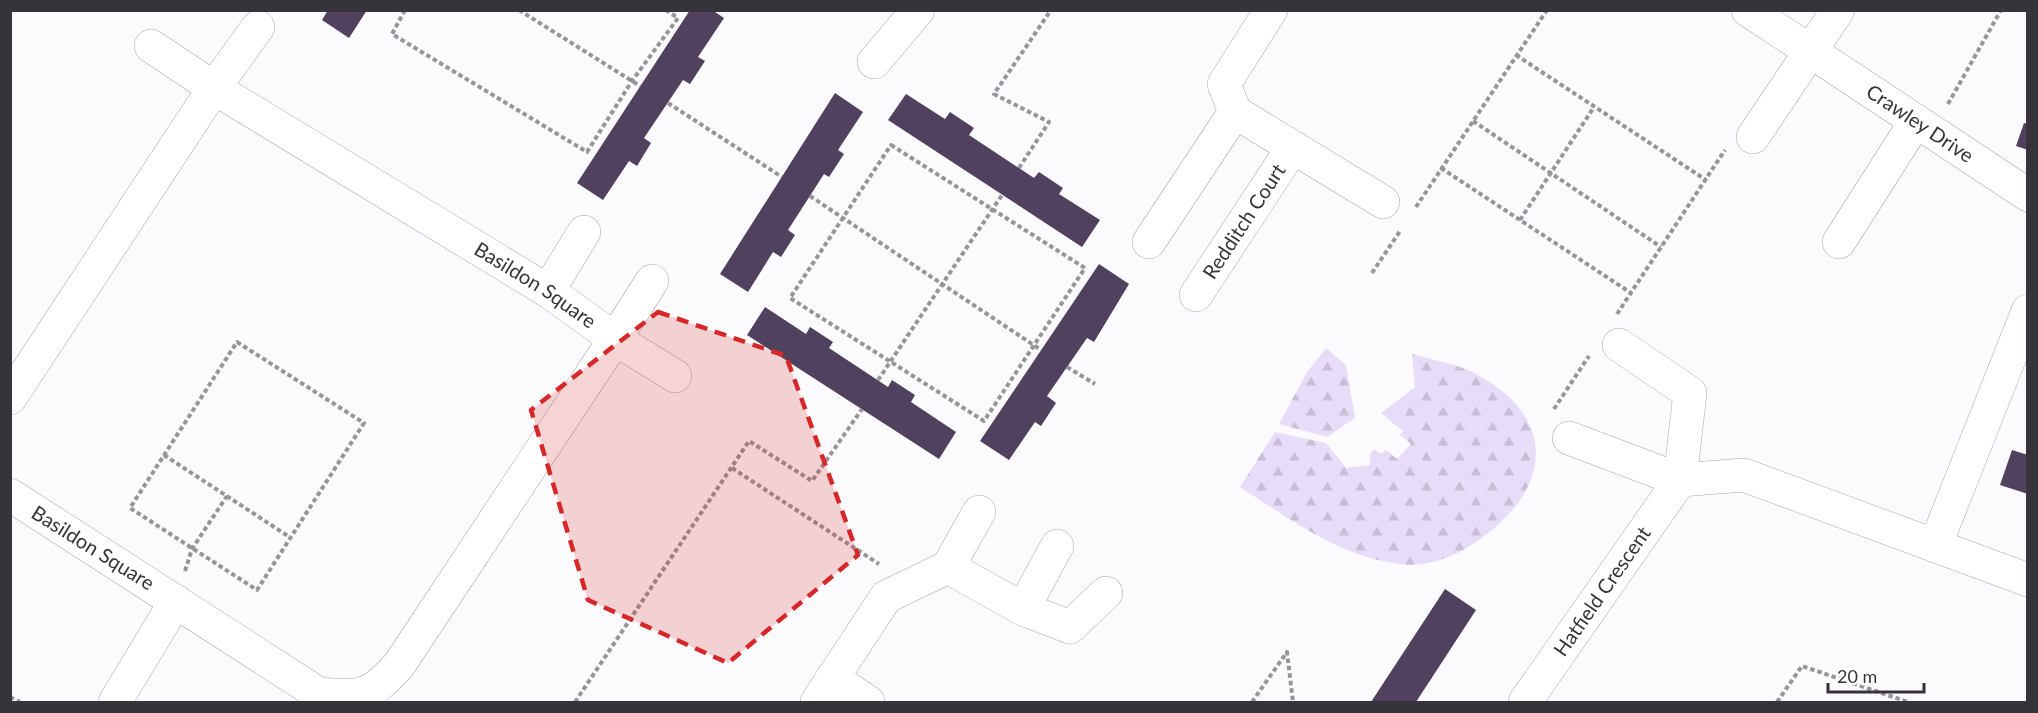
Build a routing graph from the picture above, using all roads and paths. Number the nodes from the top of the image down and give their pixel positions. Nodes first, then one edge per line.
1 (405, 10) edge
2 (519, 10) edge
3 (666, 10) edge
4 (918, 10) edge
5 (1051, 10) edge
6 (1271, 10) edge
7 (1547, 10) edge
8 (1748, 10) edge
9 (1838, 10) edge
10 (2001, 10) edge
11 (258, 27) dead end
12 (151, 46) dead end
13 (1812, 52) junction
14 (1516, 55) junction
15 (874, 62) dead end
16 (632, 81) junction
17 (640, 86) dead end
18 (214, 88) junction
19 (668, 103) dead end
20 (1594, 107) junction
21 (1235, 112) junction
22 (1473, 121) junction
23 (1924, 126) junction
24 (1742, 140) joint
25 (1293, 147) junction
26 (1019, 168) dead end
27 (1442, 168) junction
28 (1550, 172) junction
29 (782, 177) dead end
30 (1706, 180) junction
31 (1002, 195) dead end
32 (2028, 195) edge
33 (810, 196) dead end
34 (993, 209) junction
35 (1399, 215) junction
36 (842, 218) junction
37 (1520, 220) junction
38 (584, 232) dead end
39 (1149, 242) dead end
40 (1839, 242) dead end
41 (1661, 247) junction
42 (1372, 273) dead end
43 (652, 281) dead end
44 (943, 285) junction
45 (548, 291) junction
46 (1631, 293) junction
47 (1196, 295) dead end
48 (2028, 311) edge
49 (615, 339) junction
50 (1607, 340) junction
51 (1032, 345) junction
52 (1041, 350) dead end
53 (891, 362) junction
54 (1066, 368) dead end
55 (675, 376) dead end
56 (878, 380) dead end
57 (1095, 384) dead end
58 (10, 398) edge
59 (861, 409) dead end
60 (1569, 438) joint
61 (164, 455) junction
62 (732, 468) junction
63 (1680, 480) junction
64 (10, 495) edge
65 (227, 496) junction
66 (979, 512) dead end
67 (291, 537) junction
68 (1057, 546) dead end
69 (1935, 546) junction
70 (192, 549) junction
71 (948, 567) junction
72 (2028, 580) edge
73 (912, 586) junction
74 (1106, 593) dead end
75 (176, 601) junction
76 (1023, 609) junction
77 (825, 690) edge
78 (10, 696) edge
79 (20, 702) edge
80 (115, 702) edge
81 (575, 702) edge
82 (868, 702) edge
83 (1252, 702) edge
84 (1293, 702) edge
85 (1525, 702) edge
86 (1777, 702) edge
87 (1908, 702) edge

1 - 16 path
2 - 16 path
3 - 16 path
4 - 15 street
5 - 26 path
6 - 21 street
7 - 14 path
8 - 13 street, Crawley Drive
9 - 13 street
10 - 23 path
11 - 18 street
12 - 18 street, Basildon Square
13 - 23 street, Crawley Drive
13 - 24 street
14 - 20 path
14 - 22 path
16 - 17 path
18 - 45 street, Basildon Square
18 - 58 street
19 - 29 path
20 - 28 path
20 - 30 path
21 - 25 street, Redditch Court
21 - 39 street
22 - 27 path
22 - 28 path
23 - 32 street, Crawley Drive
23 - 40 street
24 - 30 path
25 - 35 street, Redditch Court
25 - 47 street, Redditch Court
27 - 35 path
27 - 37 path
28 - 37 path
28 - 41 path
30 - 41 path
31 - 34 path
33 - 36 path
34 - 36 path
34 - 44 path
34 - 51 path
35 - 42 path
36 - 44 path
36 - 53 path
37 - 46 path
38 - 45 street
41 - 46 path
43 - 49 street
44 - 51 path
44 - 53 path
45 - 49 street, Basildon Square
46 - 50 path
48 - 69 street
49 - 55 street
49 - 75 street, Basildon Square
50 - 60 path
50 - 63 street, Hatfield Crescent
51 - 52 path
51 - 53 path
53 - 56 path
54 - 57 path
59 - 62 path
60 - 63 street
61 - 65 path
61 - 67 path
61 - 70 path
62 - 73 path
62 - 81 path
63 - 69 street
63 - 85 street, Hatfield Crescent
64 - 75 street, Basildon Square
65 - 67 path
65 - 70 path
66 - 71 street
67 - 70 path
68 - 76 street
69 - 72 street
71 - 73 street
71 - 76 street
73 - 77 street
74 - 76 street
75 - 80 street, Basildon Square
77 - 82 street
78 - 79 path
83 - 84 path
86 - 87 path

